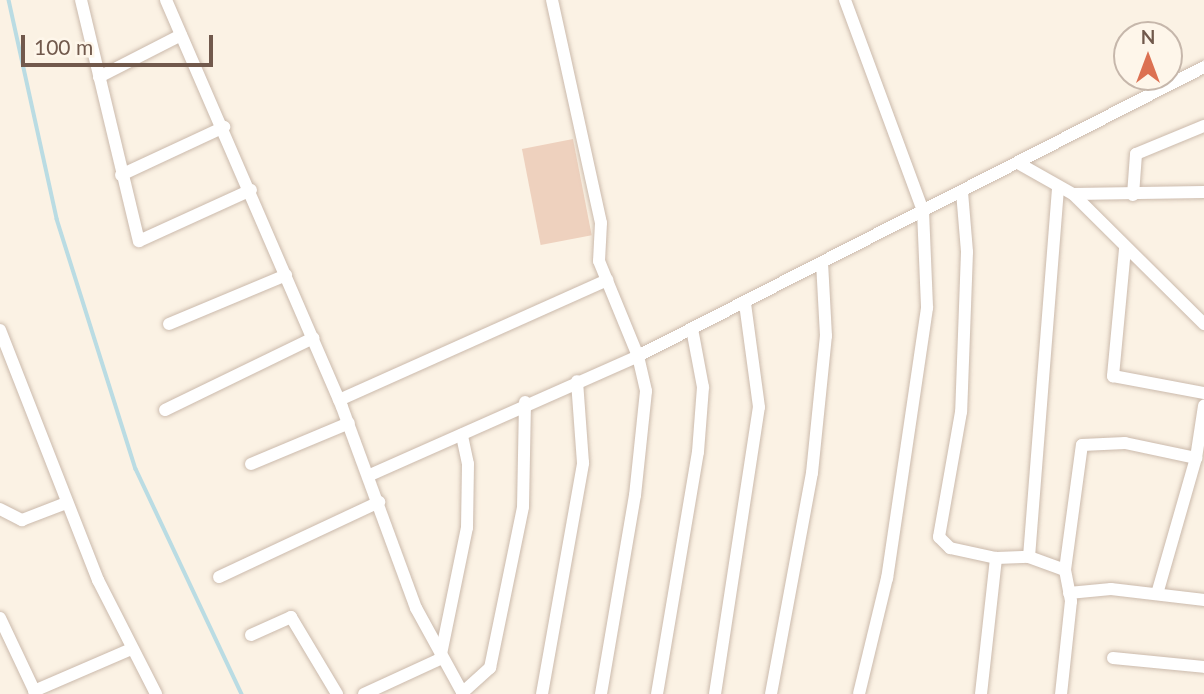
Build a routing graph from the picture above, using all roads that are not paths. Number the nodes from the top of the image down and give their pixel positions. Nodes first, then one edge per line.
1 (80, 0) edge
2 (166, 0) edge
3 (552, 0) edge
4 (845, 0) edge
5 (181, 34) junction
6 (1204, 67) edge
7 (99, 77) junction
8 (1204, 126) edge
9 (224, 127) junction
10 (1018, 163) junction
11 (121, 175) junction
12 (1058, 189) junction
13 (251, 190) junction
14 (962, 192) junction
15 (1204, 192) edge
16 (1073, 194) junction
17 (1133, 195) junction
18 (923, 211) junction
19 (1125, 249) junction
20 (822, 263) junction
21 (286, 275) junction
22 (607, 279) junction
23 (745, 303) junction
24 (169, 324) dead end
25 (1204, 324) edge
26 (692, 329) junction
27 (0, 331) edge
28 (313, 338) junction
29 (638, 356) junction
30 (577, 381) junction
31 (1204, 393) edge
32 (339, 400) junction
33 (525, 402) junction
34 (1204, 406) edge
35 (165, 410) dead end
36 (349, 423) junction
37 (462, 435) junction
38 (1196, 458) junction
39 (251, 464) dead end
40 (370, 475) junction
41 (379, 502) junction
42 (66, 503) junction
43 (0, 509) edge
44 (1029, 557) junction
45 (996, 558) junction
46 (1065, 570) junction
47 (219, 577) dead end
48 (1069, 593) junction
49 (1157, 594) junction
50 (1204, 600) edge
51 (0, 618) edge
52 (251, 635) dead end
53 (131, 649) junction
54 (1112, 658) dead end
55 (440, 659) junction
56 (1204, 667) edge
57 (35, 693) edge
58 (332, 693) edge
59 (462, 693) edge
60 (156, 694) edge
61 (364, 694) edge
62 (542, 694) edge
63 (601, 694) edge
64 (657, 694) edge
65 (715, 694) edge
66 (771, 694) edge
67 (859, 694) edge
68 (981, 694) edge
69 (1061, 694) edge

1 - 7 street
2 - 5 street
3 - 22 street
4 - 18 street
5 - 7 street
5 - 9 street
6 - 10 street
7 - 11 street
8 - 17 street
9 - 11 street
9 - 13 street
10 - 12 street
10 - 14 street
11 - 13 street
12 - 16 street
12 - 44 street
13 - 21 street
14 - 18 street
14 - 45 street
15 - 17 street
16 - 17 street
16 - 19 street
18 - 20 street
18 - 67 street
19 - 25 street
19 - 31 street
20 - 23 street
20 - 66 street
21 - 24 street
21 - 28 street
22 - 29 street
22 - 32 street
23 - 26 street
23 - 65 street
26 - 29 street
26 - 64 street
27 - 42 street
28 - 32 street
28 - 35 street
29 - 30 street
29 - 63 street
30 - 33 street
30 - 62 street
32 - 36 street
33 - 37 street
33 - 59 street
34 - 38 street
36 - 39 street
36 - 40 street
37 - 40 street
37 - 55 street
38 - 46 street
38 - 49 street
40 - 41 street
41 - 47 street
41 - 55 street
42 - 43 street
42 - 53 street
44 - 45 street
44 - 46 street
45 - 68 street
46 - 48 street
48 - 49 street
48 - 69 street
49 - 50 street
51 - 57 street
52 - 58 street
53 - 57 street
53 - 60 street
54 - 56 street
55 - 59 street
55 - 61 street

